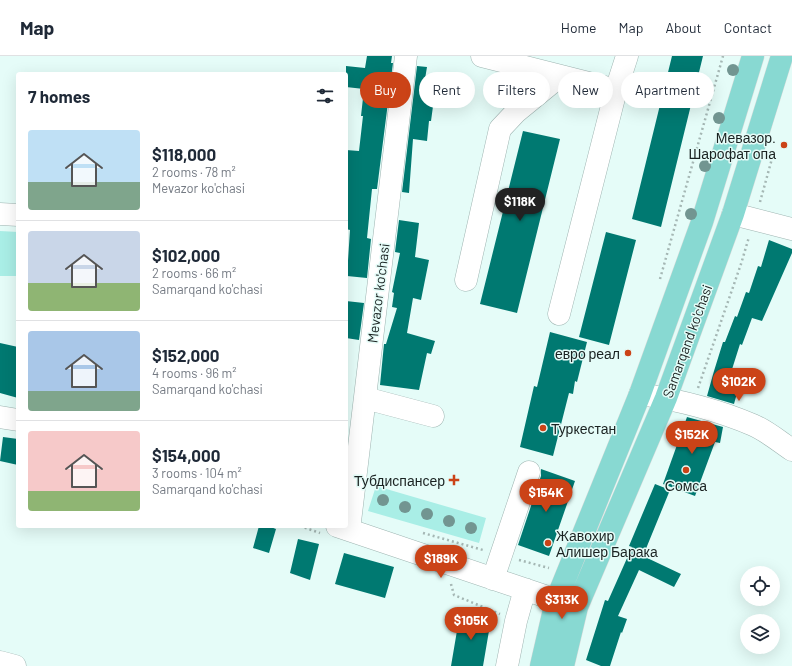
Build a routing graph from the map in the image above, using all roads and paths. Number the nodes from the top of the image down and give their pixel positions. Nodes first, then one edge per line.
1 (406, 56) edge
2 (482, 56) edge
3 (627, 56) edge
4 (723, 56) edge
5 (753, 56) edge
6 (782, 56) edge
7 (558, 75) edge
8 (558, 78) edge
9 (613, 89) edge
10 (616, 90) junction
11 (774, 151) dead end
12 (0, 214) edge
13 (733, 214) junction
14 (16, 215) edge
15 (754, 220) junction
16 (792, 229) edge
17 (466, 280) dead end
18 (658, 284) dead end
19 (559, 314) dead end
20 (640, 394) junction
21 (365, 398) junction
22 (666, 398) junction
23 (692, 405) junction
24 (433, 416) dead end
25 (0, 417) edge
26 (16, 420) edge
27 (792, 450) edge
28 (528, 472) dead end
29 (348, 498) edge
30 (343, 528) edge
31 (418, 532) dead end
32 (501, 555) junction
33 (566, 574) junction
34 (492, 579) junction
35 (525, 590) junction
36 (556, 601) junction
37 (577, 607) junction
38 (0, 662) edge
39 (15, 666) edge
40 (507, 666) edge
41 (542, 666) edge
42 (563, 666) edge

1 - 21 street, Mevazor ko'chasi
2 - 7 street
3 - 10 street
4 - 18 path
5 - 20 main road, Samarqand ko'chasi
6 - 13 main road, Samarqand ko'chasi
8 - 17 street
9 - 10 street
10 - 19 street
11 - 15 path
12 - 14 street
13 - 15 street
13 - 22 main road, Samarqand ko'chasi
15 - 16 street
15 - 23 path
20 - 22 street
20 - 33 main road, Samarqand ko'chasi
21 - 24 street
21 - 29 street, Mevazor ko'chasi
22 - 23 street
22 - 37 main road, Samarqand ko'chasi
23 - 27 street
25 - 26 street
28 - 32 street
30 - 34 street
31 - 32 path
32 - 33 path
32 - 34 street
33 - 36 main road, Samarqand ko'chasi
34 - 35 street
35 - 36 street
35 - 40 street
36 - 37 street
36 - 41 main road, Samarqand ko'chasi
37 - 42 main road, Samarqand ko'chasi
38 - 39 street

